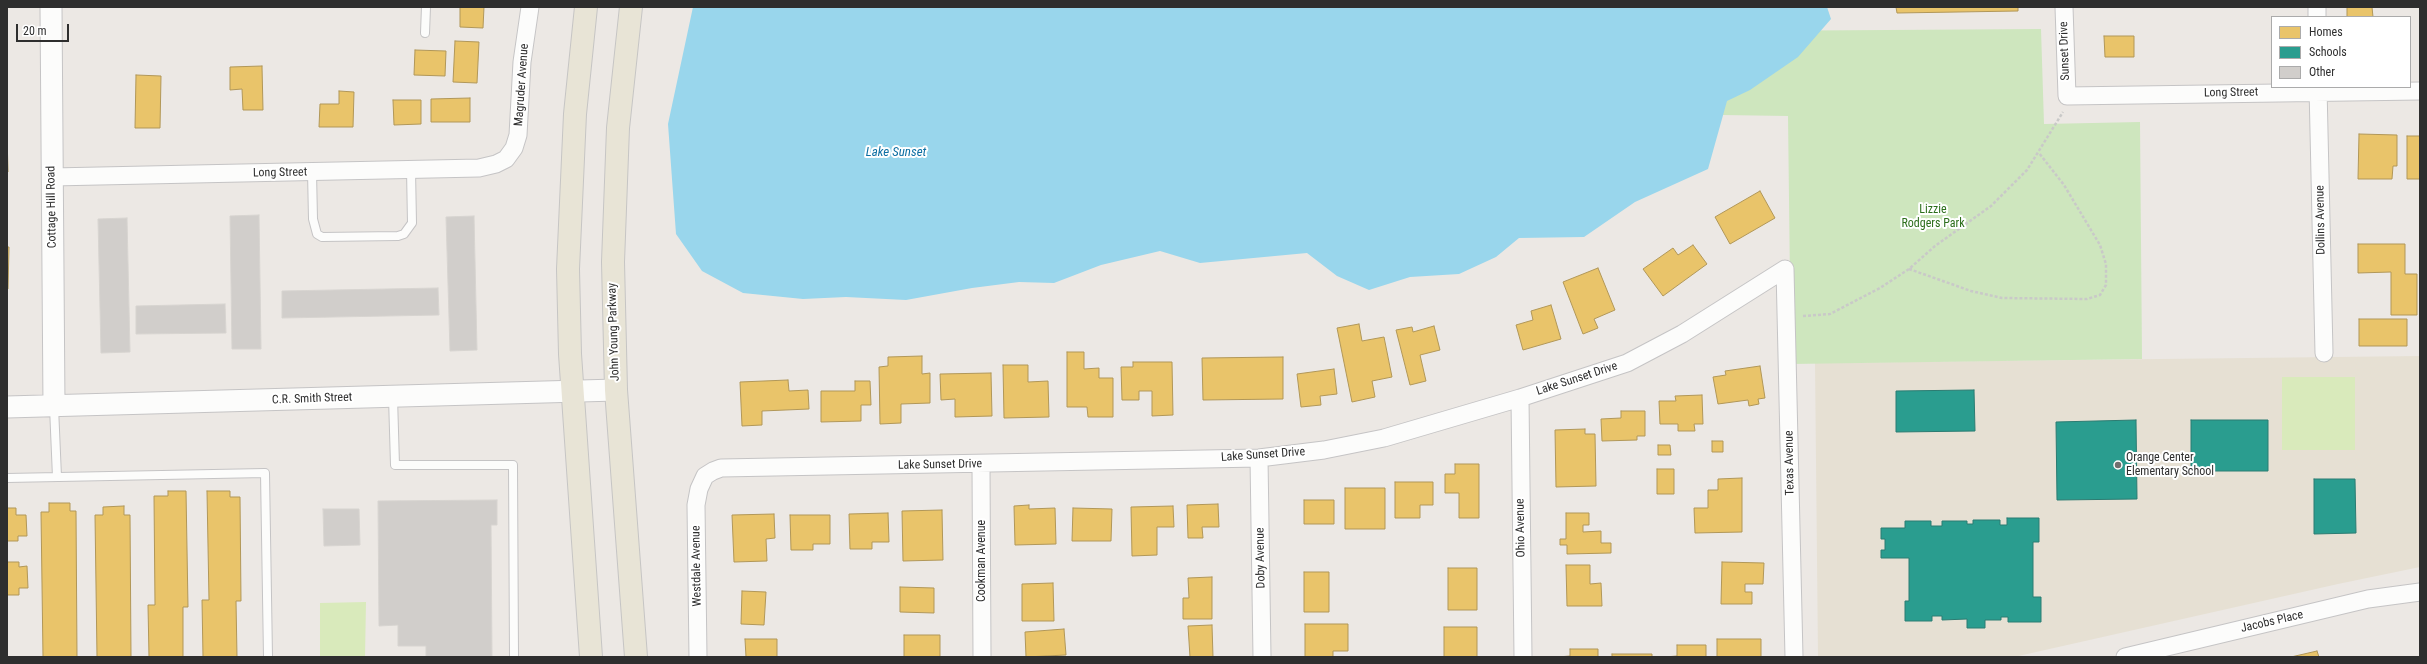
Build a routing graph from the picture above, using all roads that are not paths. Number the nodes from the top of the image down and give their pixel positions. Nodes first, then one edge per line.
1 (51, 7) edge
2 (426, 7) edge
3 (530, 7) edge
4 (586, 7) edge
5 (631, 7) edge
6 (2064, 7) edge
7 (425, 33) dead end
8 (2319, 89) edge
9 (2420, 91) edge
10 (2066, 96) joint
11 (506, 159) joint
12 (411, 170) junction
13 (312, 172) junction
14 (52, 177) junction
15 (1785, 269) joint
16 (2324, 352) dead end
17 (616, 390) junction
18 (572, 392) junction
19 (393, 397) junction
20 (1520, 398) junction
21 (7, 406) edge
22 (54, 406) junction
23 (1260, 458) junction
24 (981, 465) junction
25 (705, 476) joint
26 (57, 477) junction
27 (7, 478) edge
28 (2420, 592) edge
29 (268, 657) edge
30 (514, 657) edge
31 (591, 657) edge
32 (636, 657) edge
33 (698, 657) edge
34 (982, 657) edge
35 (1262, 657) edge
36 (1523, 657) edge
37 (1794, 657) edge
38 (2125, 657) edge

1 - 14 street, Cottage Hill Road
2 - 7 lane
3 - 11 street, Magruder Avenue
4 - 18 main road
5 - 17 main road, John Young Parkway
6 - 10 street, Sunset Drive
8 - 9 street, Long Street
8 - 10 street, Long Street
8 - 16 street, Dollins Avenue
11 - 12 street, Long Street
12 - 13 street, Long Street
12 - 13 lane
13 - 14 street, Long Street
14 - 22 street, Cottage Hill Road
15 - 20 street, Lake Sunset Drive
15 - 37 street, Texas Avenue
17 - 18 street, C.R. Smith Street
17 - 32 main road, John Young Parkway
18 - 19 street, C.R. Smith Street
18 - 31 main road
19 - 22 street, C.R. Smith Street
19 - 30 lane
20 - 23 street, Lake Sunset Drive
20 - 36 street, Ohio Avenue
21 - 22 street, C.R. Smith Street
22 - 26 lane
23 - 24 street, Lake Sunset Drive
23 - 35 street, Doby Avenue
24 - 25 street, Lake Sunset Drive
24 - 34 street, Cookman Avenue
25 - 33 street, Westdale Avenue
26 - 27 lane
26 - 29 lane
28 - 38 street, Jacobs Place

